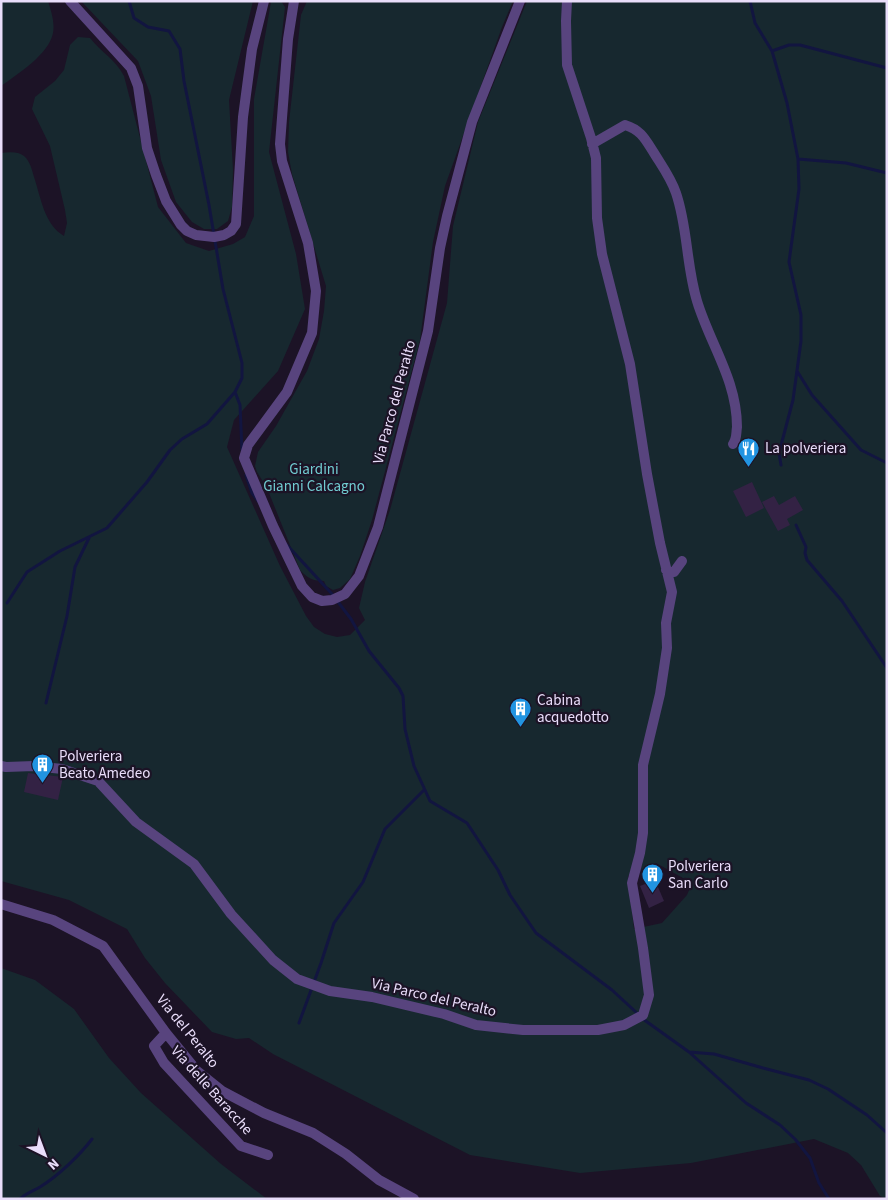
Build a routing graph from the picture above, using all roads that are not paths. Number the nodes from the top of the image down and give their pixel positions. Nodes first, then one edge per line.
1 (70, 1) edge
2 (264, 1) edge
3 (294, 1) edge
4 (520, 1) edge
5 (567, 1) edge
6 (592, 144) junction
7 (732, 444) dead end
8 (682, 561) dead end
9 (666, 570) junction
10 (1, 766) edge
11 (1, 904) edge
12 (166, 1033) junction
13 (268, 1155) dead end
14 (414, 1199) edge

1 - 2 street
3 - 4 street, Via Parco del Peralto
5 - 6 street, Via Parco del Peralto
6 - 7 street
6 - 9 street, Via Parco del Peralto
8 - 9 street
9 - 10 street, Via Parco del Peralto
11 - 12 street, Via del Peralto
12 - 13 street, Via delle Baracche
12 - 14 street, Via del Peralto

